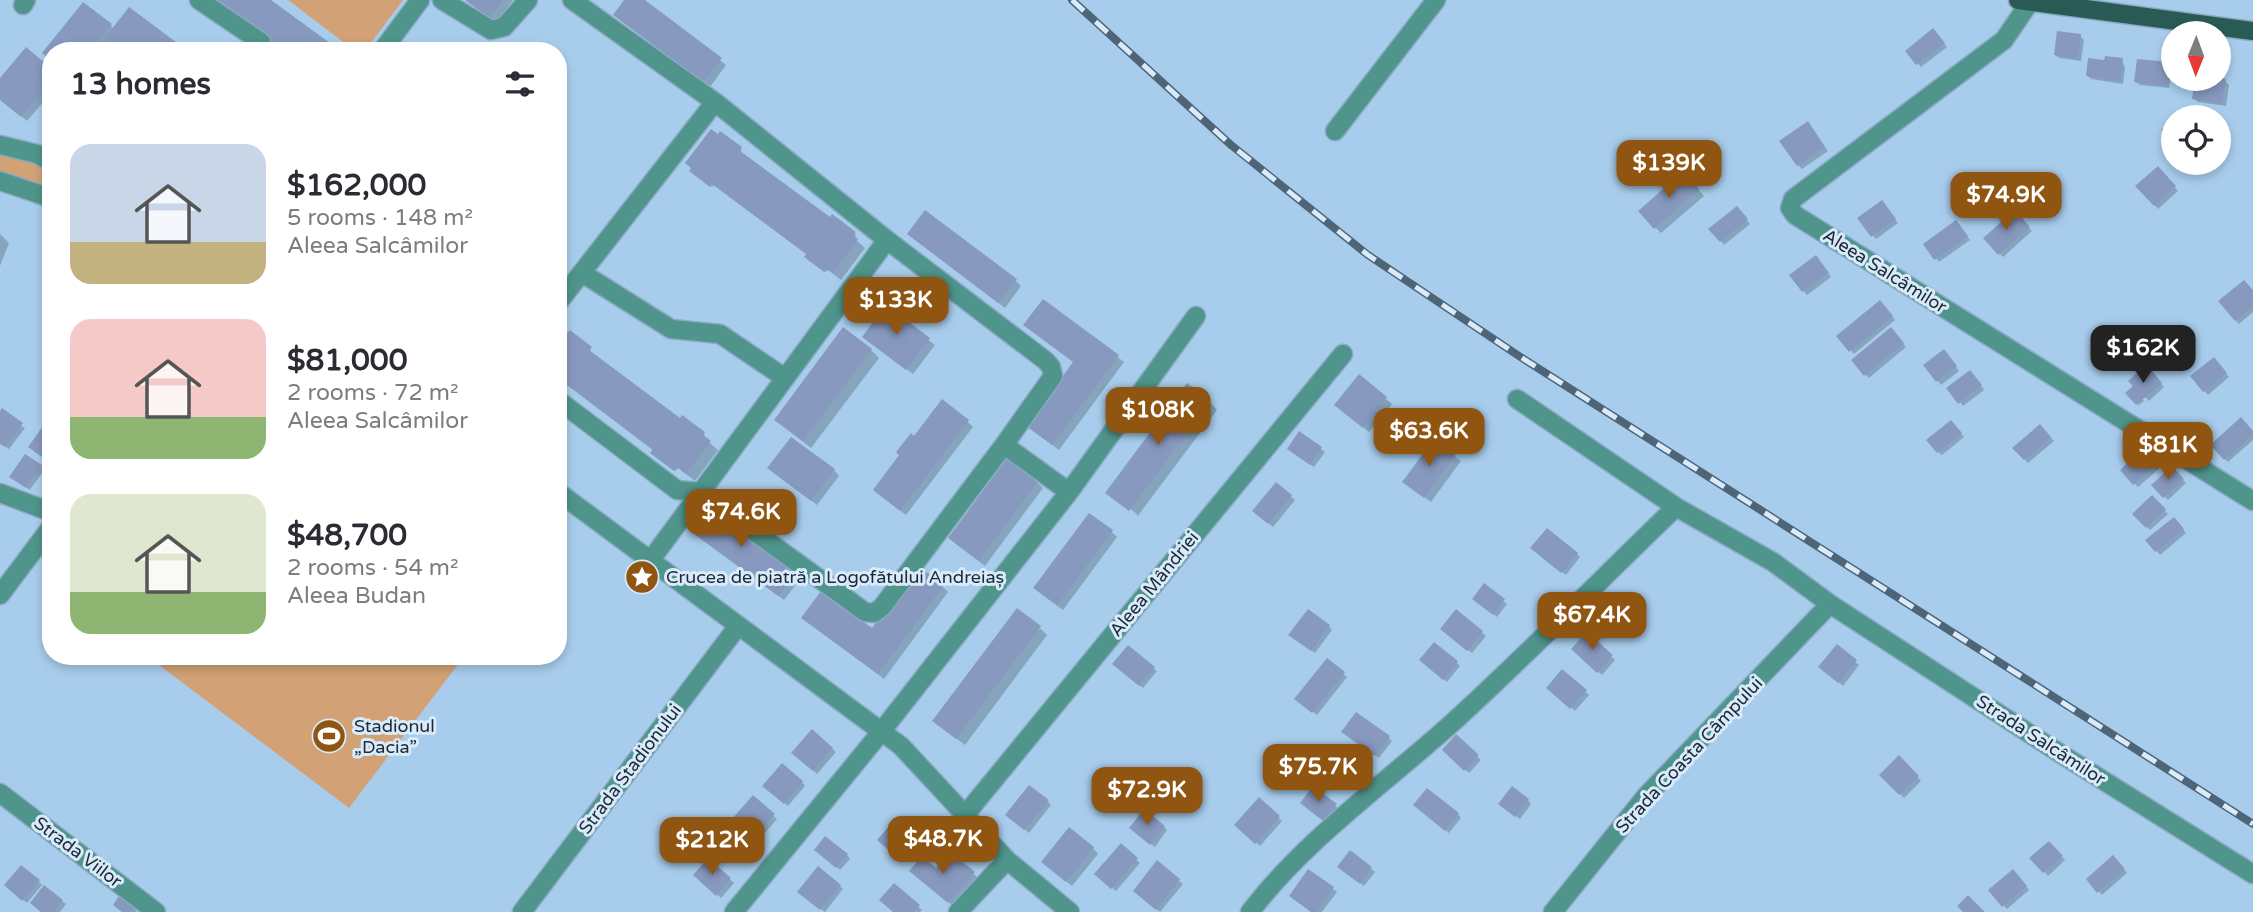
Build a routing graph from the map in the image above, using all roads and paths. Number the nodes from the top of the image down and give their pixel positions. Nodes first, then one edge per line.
1 (199, 0) edge
2 (420, 0) edge
3 (442, 0) edge
4 (528, 0) edge
5 (572, 0) edge
6 (1436, 0) edge
7 (2024, 1) edge
8 (2052, 2) edge
9 (2125, 7) edge
10 (2251, 28) edge
11 (261, 42) edge
12 (389, 42) edge
13 (715, 102) junction
14 (1335, 131) dead end
15 (0, 145) edge
16 (42, 157) edge
17 (0, 181) edge
18 (42, 195) edge
19 (887, 240) junction
20 (582, 273) junction
21 (567, 292) edge
22 (1196, 316) dead end
23 (1343, 354) dead end
24 (785, 378) junction
25 (1517, 399) dead end
26 (567, 407) edge
27 (1004, 445) junction
28 (700, 492) junction
29 (1069, 492) junction
30 (0, 493) edge
31 (567, 499) edge
32 (2253, 501) edge
33 (1676, 507) junction
34 (42, 509) edge
35 (42, 539) edge
36 (650, 561) junction
37 (0, 595) edge
38 (1830, 604) junction
39 (738, 626) junction
40 (881, 732) junction
41 (0, 793) edge
42 (965, 815) junction
43 (1007, 860) junction
44 (2253, 874) edge
45 (156, 912) edge
46 (522, 912) edge
47 (734, 912) edge
48 (958, 912) edge
49 (1070, 912) edge
50 (1250, 912) edge
51 (1553, 912) edge

1 - 11 street
2 - 12 street
3 - 4 street
5 - 13 street
6 - 14 street
7 - 8 main road
7 - 32 street, Aleea Salcâmilor
8 - 9 main road
9 - 10 main road
13 - 19 street
13 - 20 street
15 - 16 street
17 - 18 street
19 - 24 street
19 - 27 street
20 - 21 street
20 - 24 street
22 - 29 street
23 - 42 street, Aleea Mândriei
24 - 28 street
25 - 33 street, Strada Salcâmilor
26 - 28 street
27 - 28 street
27 - 29 street
28 - 36 street
29 - 40 street
30 - 34 street
31 - 36 street
33 - 38 street, Strada Salcâmilor
33 - 50 street
35 - 37 street
36 - 39 street
38 - 44 street, Strada Salcâmilor
38 - 51 street, Strada Coasta Câmpului
39 - 40 street
39 - 46 street, Strada Stadionului
40 - 42 street
40 - 47 street
41 - 45 street, Strada Viilor
42 - 43 street
43 - 48 street
43 - 49 street

